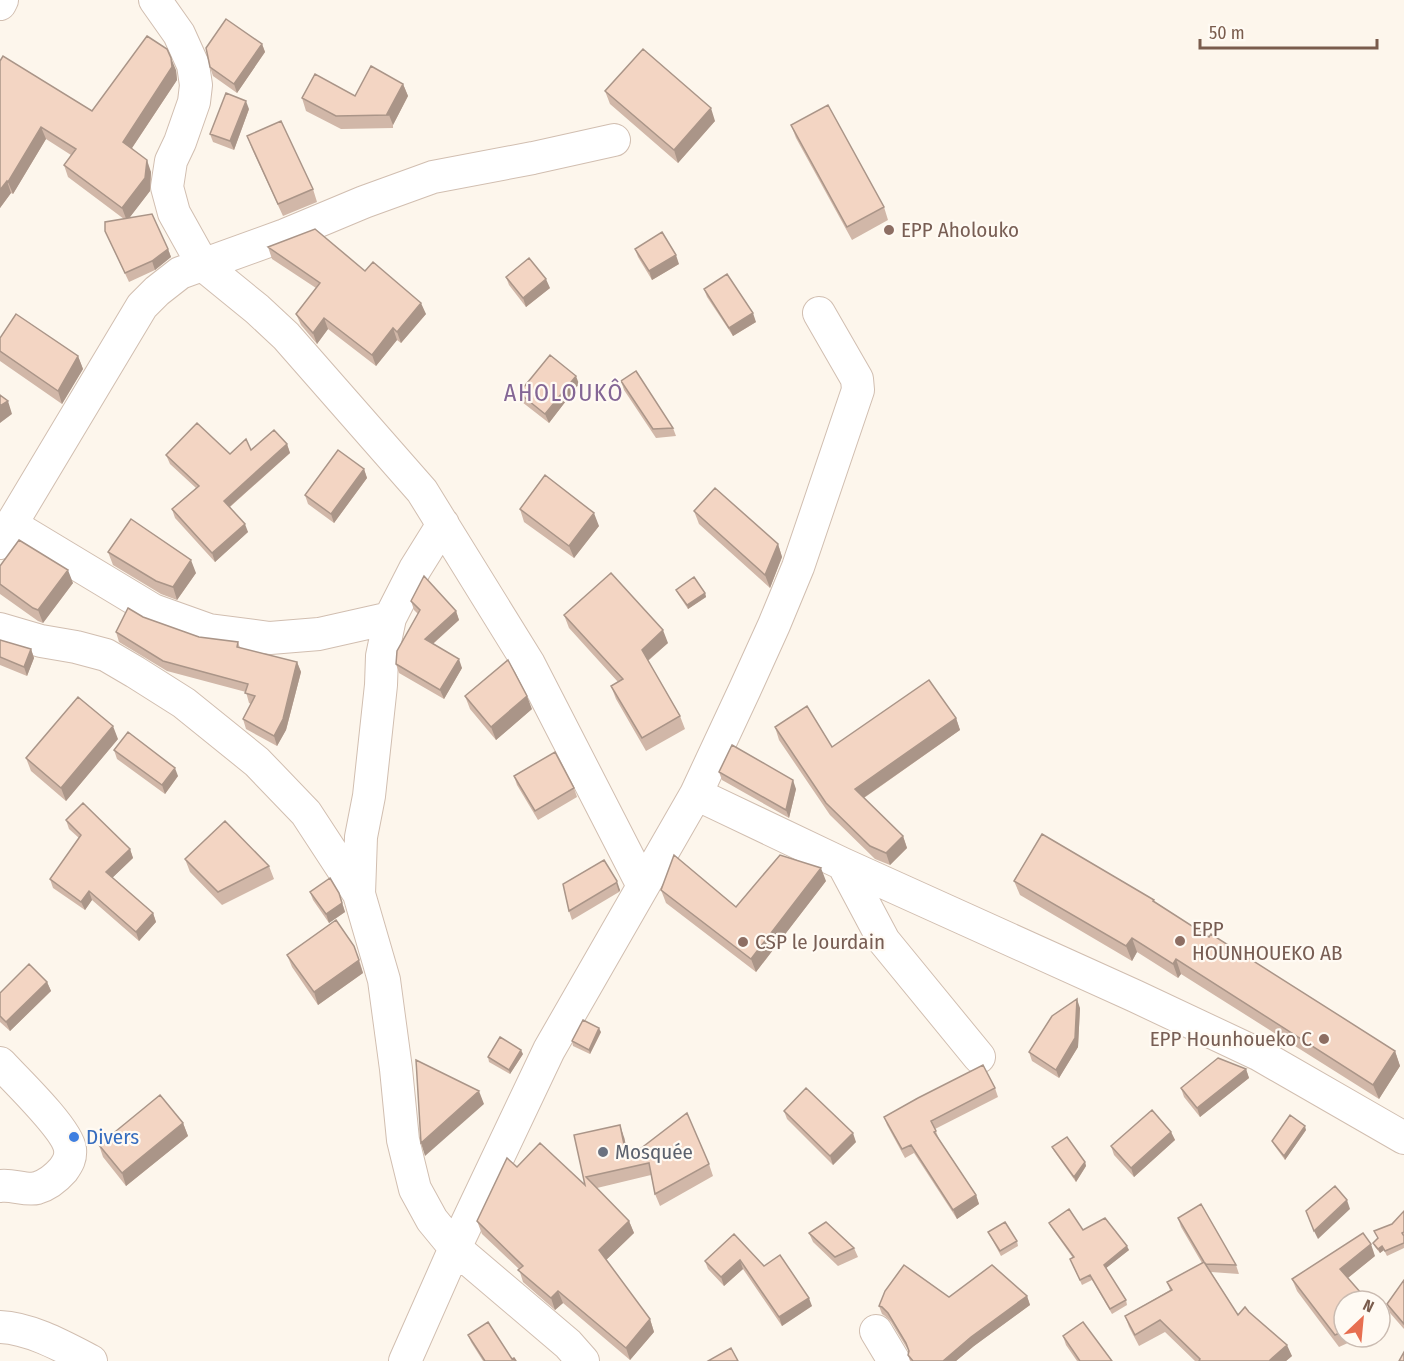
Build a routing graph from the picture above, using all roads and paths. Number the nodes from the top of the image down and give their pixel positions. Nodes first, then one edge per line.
1 (155, 0) edge
2 (614, 140) dead end
3 (203, 264) junction
4 (819, 313) dead end
5 (443, 524) junction
6 (6, 534) edge
7 (390, 618) junction
8 (0, 629) edge
9 (696, 794) junction
10 (843, 864) junction
11 (643, 886) junction
12 (359, 894) junction
13 (979, 1057) dead end
14 (0, 1063) edge
15 (1404, 1138) edge
16 (0, 1186) edge
17 (455, 1248) junction
18 (0, 1327) edge
19 (876, 1331) dead end
20 (91, 1361) edge
21 (405, 1361) edge
22 (583, 1361) edge
23 (894, 1361) edge

1 - 3 street
2 - 3 street
3 - 5 street
3 - 6 street
4 - 9 street
5 - 7 street
5 - 11 street
6 - 7 street
7 - 12 street
8 - 12 street
9 - 10 street
9 - 11 street
10 - 13 street
10 - 15 street
11 - 17 street
12 - 17 street
14 - 16 street
17 - 21 street
17 - 22 street
18 - 20 street
19 - 23 street

